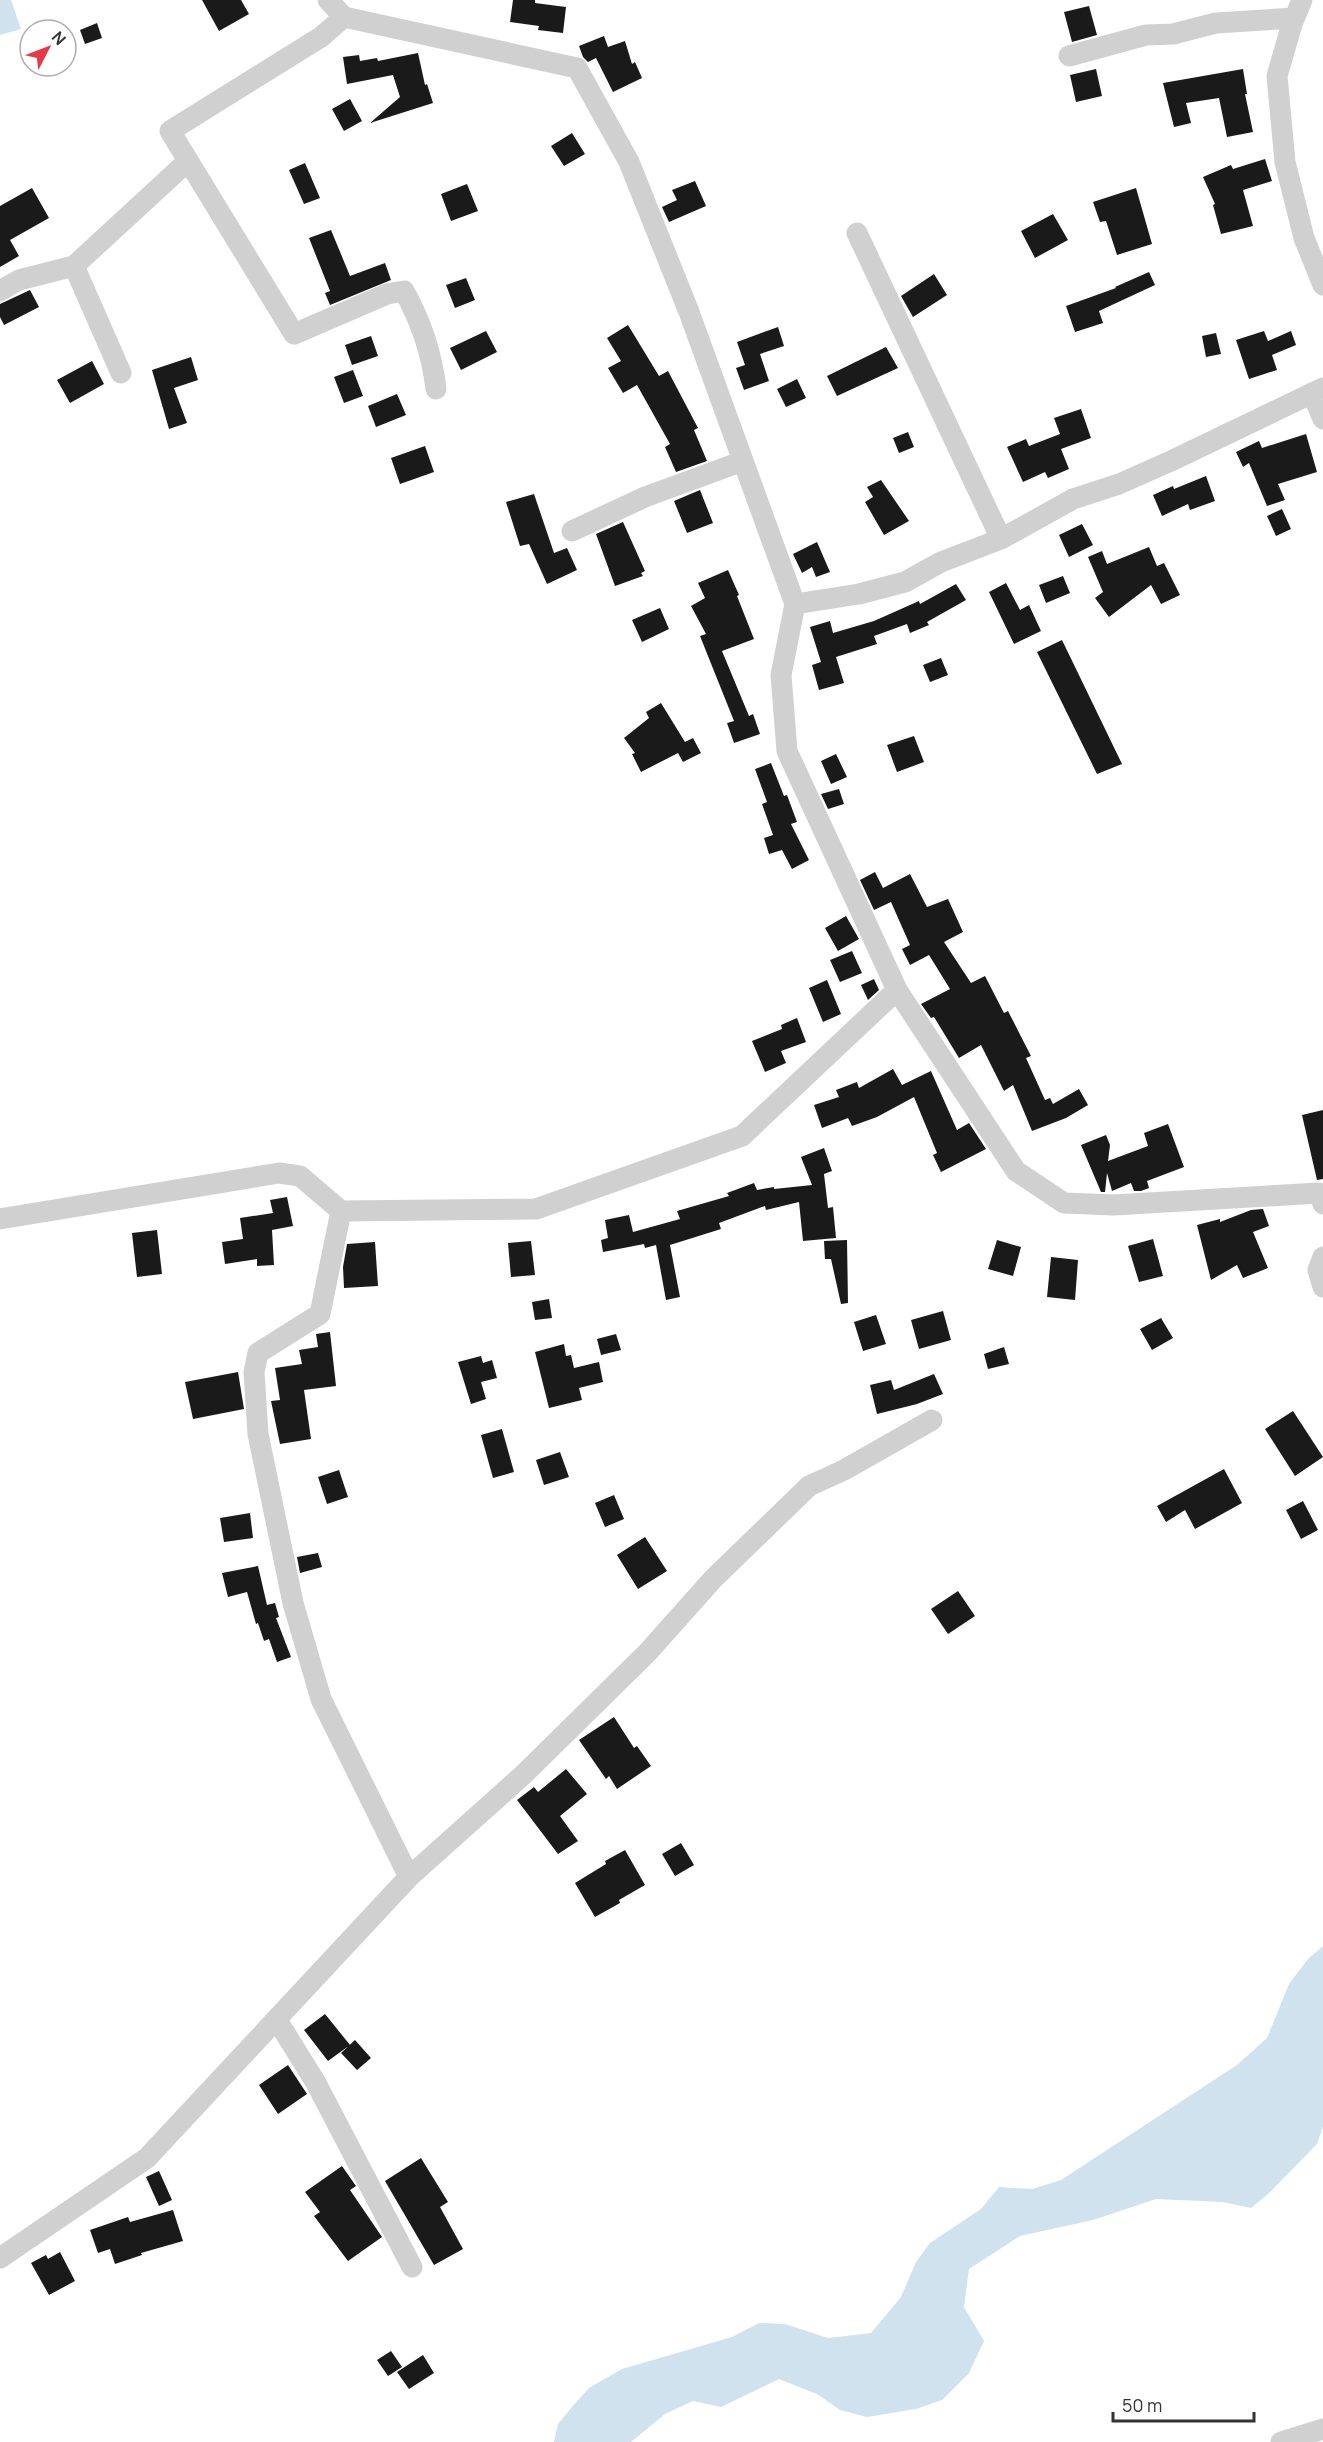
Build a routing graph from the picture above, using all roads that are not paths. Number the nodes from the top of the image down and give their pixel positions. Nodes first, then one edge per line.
1 (328, 0) edge
2 (1298, 9) edge
3 (344, 17) junction
4 (1069, 56) dead end
5 (188, 161) junction
6 (857, 233) dead end
7 (74, 266) junction
8 (1323, 285) edge
9 (0, 291) edge
10 (121, 373) dead end
11 (436, 389) dead end
12 (1317, 391) edge
13 (1323, 419) edge
14 (743, 460) junction
15 (572, 531) dead end
16 (1002, 539) junction
17 (795, 604) junction
18 (897, 990) junction
19 (1322, 1197) edge
20 (341, 1211) junction
21 (0, 1219) edge
22 (1323, 1257) edge
23 (1323, 1287) edge
24 (932, 1420) dead end
25 (409, 1877) junction
26 (277, 2020) junction
27 (0, 2258) edge
28 (412, 2267) dead end
29 (1323, 2429) edge
30 (1281, 2442) edge

1 - 3 street
2 - 4 street
2 - 8 street
3 - 5 street
3 - 14 street
5 - 7 street
5 - 11 street
6 - 16 street
7 - 9 street
7 - 10 street
12 - 13 street
12 - 16 street
14 - 15 street
14 - 17 street
16 - 17 street
17 - 18 street
18 - 19 street
18 - 20 street
20 - 21 street
20 - 25 street
22 - 23 street
24 - 25 street
25 - 26 street
26 - 27 street
26 - 28 street
29 - 30 street

